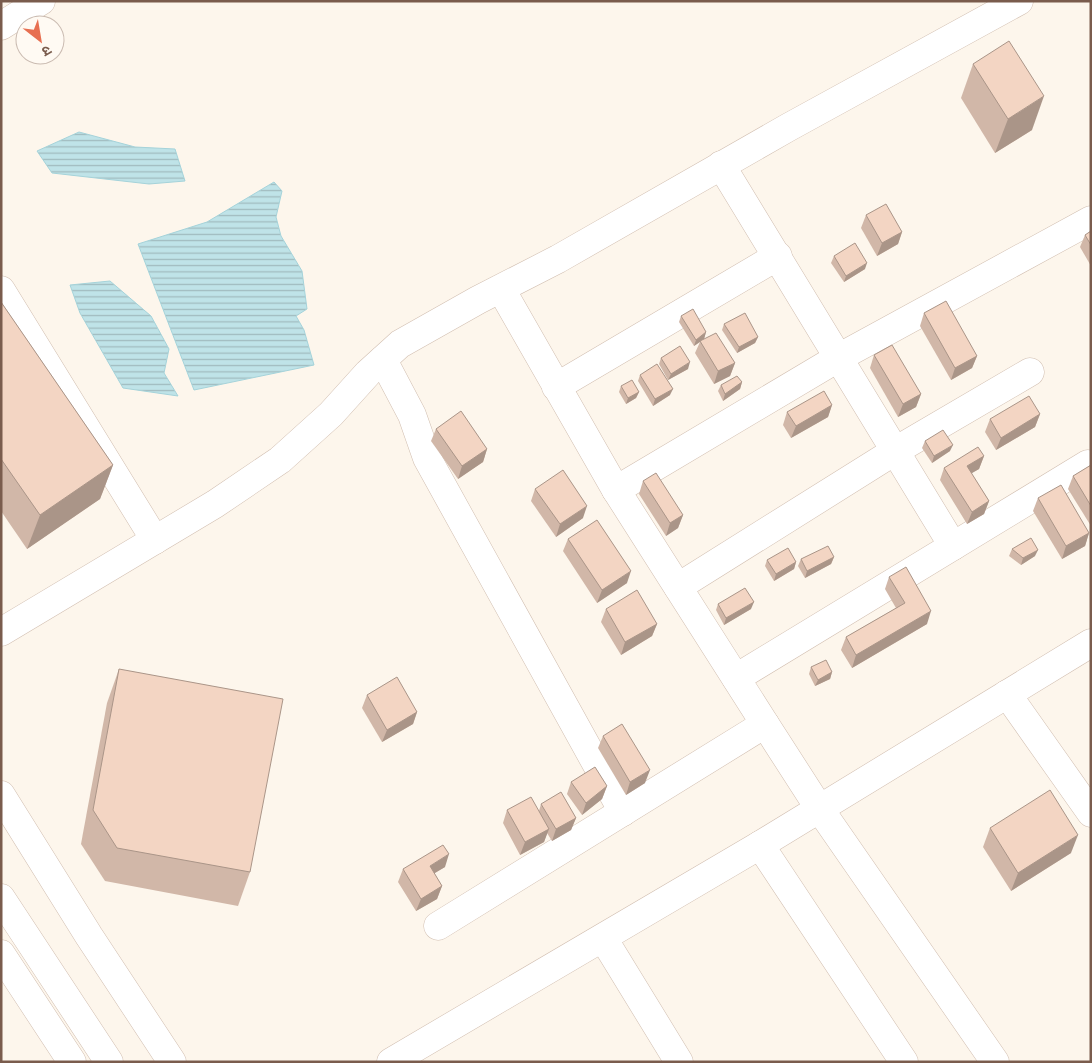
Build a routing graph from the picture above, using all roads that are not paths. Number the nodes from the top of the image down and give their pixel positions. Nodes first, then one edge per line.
1 (41, 1) edge
2 (1019, 1) edge
3 (1, 26) edge
4 (721, 165) junction
5 (1091, 220) edge
6 (778, 256) junction
7 (501, 289) junction
8 (1, 290) edge
9 (838, 358) junction
10 (383, 360) junction
11 (1030, 372) dead end
12 (556, 387) junction
13 (895, 451) junction
14 (1088, 464) edge
15 (616, 490) junction
16 (155, 540) junction
17 (953, 546) junction
18 (678, 587) junction
19 (1, 632) edge
20 (1091, 643) edge
21 (736, 678) junction
22 (1007, 694) junction
23 (765, 724) junction
24 (1, 795) edge
25 (819, 808) junction
26 (624, 812) junction
27 (1091, 813) edge
28 (760, 845) junction
29 (1, 898) edge
30 (438, 926) dead end
31 (602, 938) junction
32 (1, 954) edge
33 (72, 1062) edge
34 (109, 1062) edge
35 (172, 1062) edge
36 (391, 1062) edge
37 (679, 1062) edge
38 (904, 1062) edge
39 (995, 1062) edge

1 - 3 street
2 - 4 street
4 - 6 street
4 - 7 street
5 - 9 street
6 - 9 street
6 - 12 street
7 - 10 street
7 - 12 street
8 - 16 street
9 - 13 street
9 - 15 street
10 - 16 street
10 - 26 street
11 - 13 street
12 - 15 street
13 - 17 street
13 - 18 street
14 - 17 street
15 - 18 street
16 - 19 street
17 - 21 street
18 - 21 street
20 - 22 street
21 - 23 street
22 - 25 street
22 - 27 street
23 - 25 street
23 - 26 street
24 - 35 street
25 - 28 street
25 - 39 street
26 - 30 street
28 - 31 street
28 - 38 street
29 - 34 street
31 - 36 street
31 - 37 street
32 - 33 street

